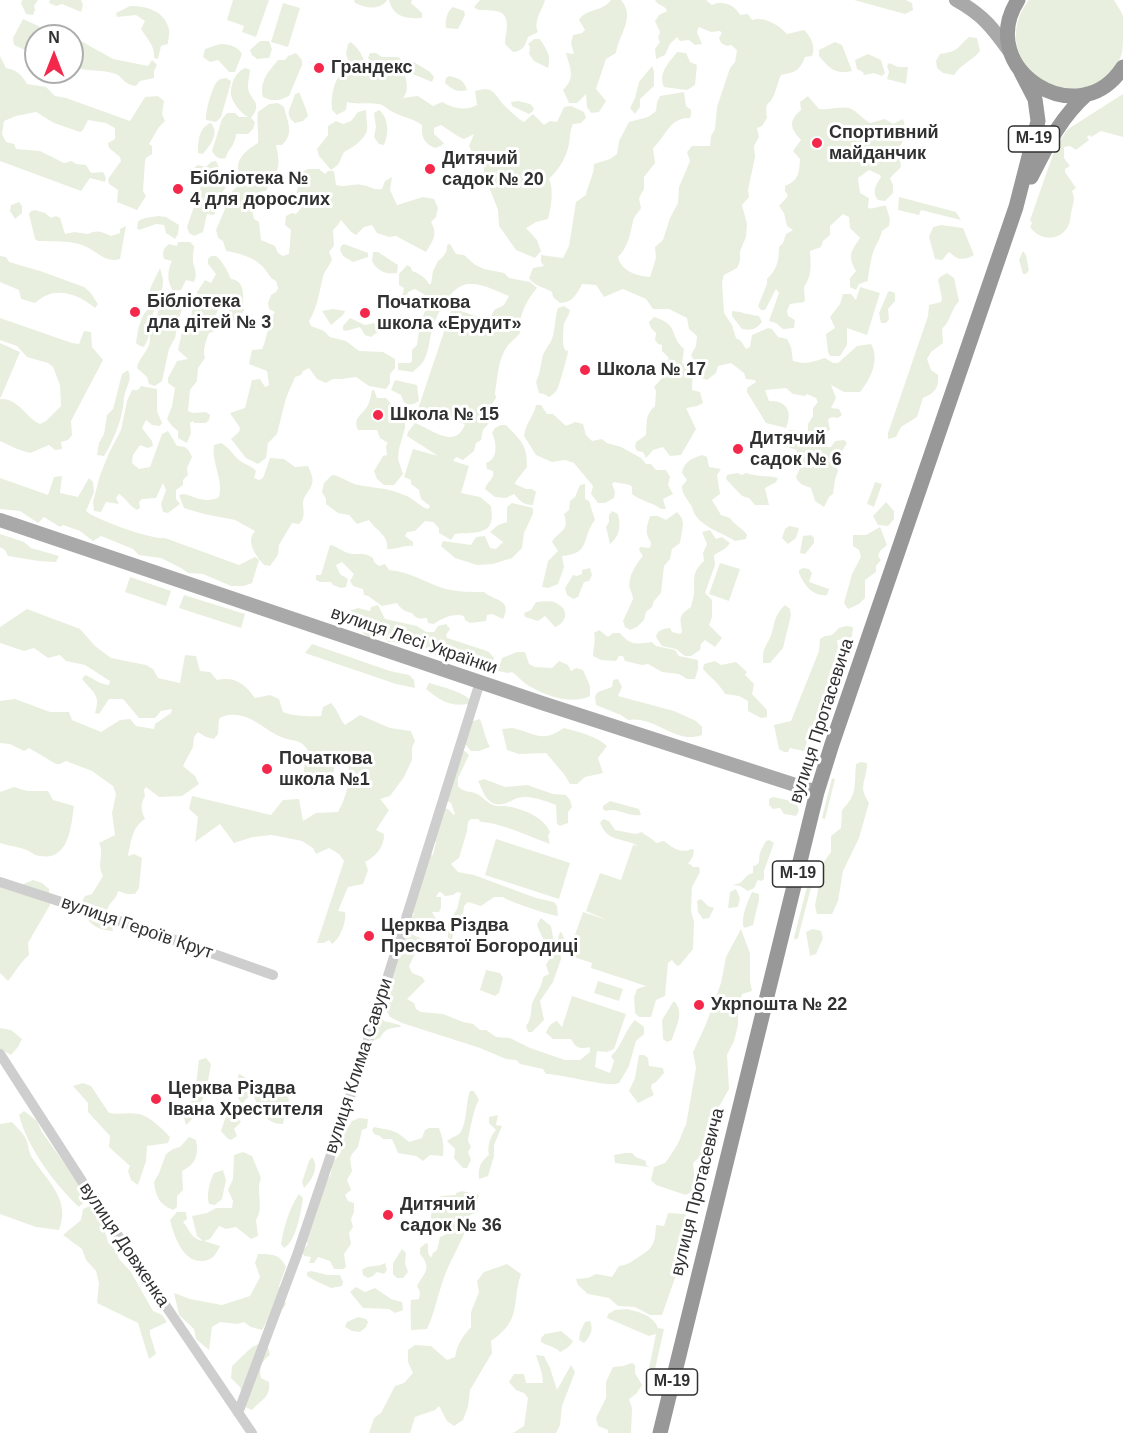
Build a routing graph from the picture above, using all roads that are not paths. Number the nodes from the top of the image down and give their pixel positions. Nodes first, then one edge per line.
1 (956, 0) edge
2 (1018, 0) edge
3 (1010, 52) junction
4 (1123, 67) edge
5 (1021, 72) junction
6 (1123, 81) edge
7 (1104, 87) junction
8 (1087, 94) junction
9 (1016, 207) junction
10 (0, 520) edge
11 (480, 682) junction
12 (817, 792) junction
13 (0, 882) edge
14 (273, 975) dead end
15 (0, 1054) edge
16 (238, 1413) junction
17 (252, 1433) edge
18 (660, 1433) edge

1 - 3 main road
2 - 3 highway, М-19
3 - 5 highway, М-19
4 - 7 highway, М-19
5 - 8 highway
5 - 9 highway, вулиця Протасевича / М-19
6 - 7 highway
7 - 8 highway, М-19
8 - 9 highway, вулиця Протасевича / М-19
9 - 12 highway, вулиця Протасевича / М-19
10 - 11 main road, вулиця Лесі Українки
11 - 12 main road, вулиця Лесі Українки
11 - 16 street, вулиця Клима Савури
12 - 18 highway, вулиця Протасевича / М-19
13 - 14 street, вулиця Героїв Крут
15 - 16 street, вулиця Довженка
16 - 17 street, вулиця Довженка

